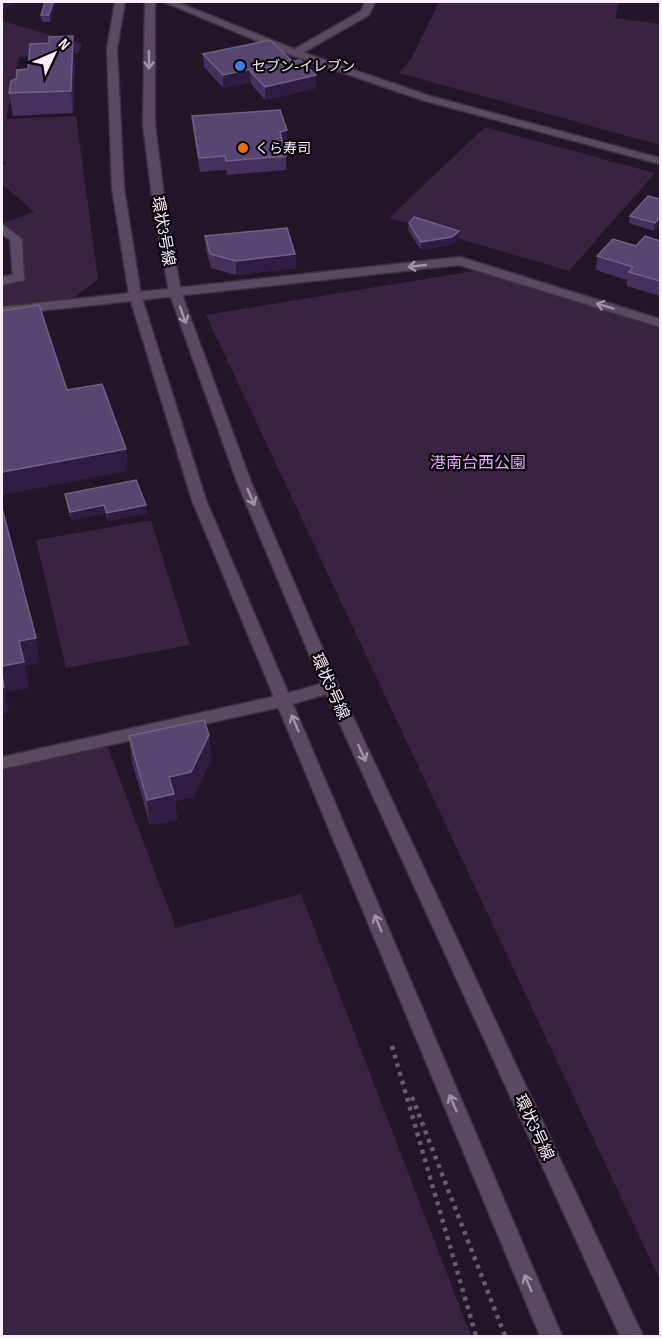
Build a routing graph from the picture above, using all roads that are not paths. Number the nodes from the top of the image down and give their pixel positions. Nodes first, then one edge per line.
1 (120, 2) edge
2 (150, 2) edge
3 (169, 2) edge
4 (370, 2) edge
5 (296, 53) junction
6 (660, 161) edge
7 (2, 228) edge
8 (2, 281) edge
9 (175, 292) junction
10 (135, 295) junction
11 (2, 311) edge
12 (660, 323) edge
13 (331, 687) junction
14 (285, 700) junction
15 (2, 763) edge
16 (551, 1336) edge
17 (632, 1336) edge

1 - 10 street
2 -> 9 street, 環状3号線
3 - 5 street
4 - 5 street
5 - 6 street
7 - 8 street
9 - 10 street
12 -> 9 street
9 -> 13 street, 環状3号線
10 - 11 street
10 - 14 street
13 - 14 street
13 -> 17 street, 環状3号線
14 - 15 street
16 -> 14 street

